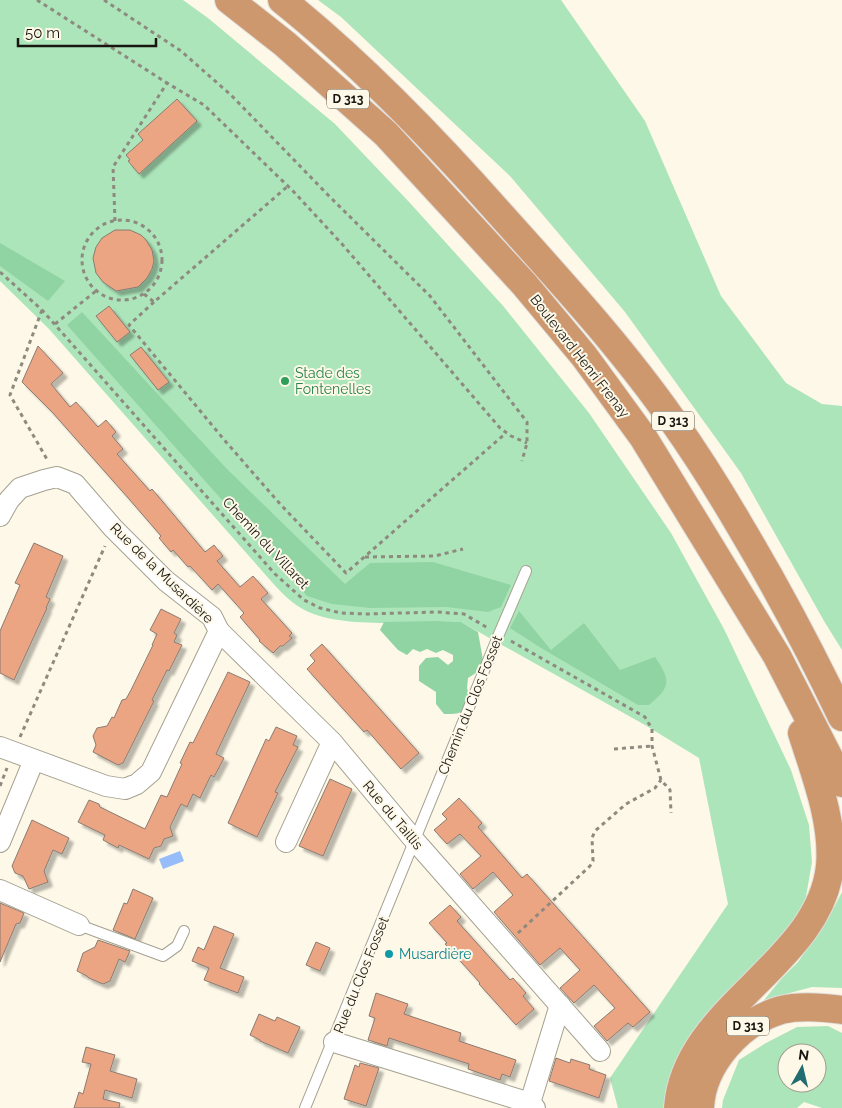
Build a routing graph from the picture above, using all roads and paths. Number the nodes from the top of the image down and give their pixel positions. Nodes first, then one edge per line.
1 (37, 0) edge
2 (104, 0) edge
3 (229, 0) edge
4 (282, 0) edge
5 (167, 83) junction
6 (288, 186) junction
7 (115, 221) junction
8 (0, 272) edge
9 (96, 291) junction
10 (144, 294) junction
11 (154, 302) junction
12 (42, 310) junction
13 (55, 324) junction
14 (506, 433) junction
15 (527, 443) junction
16 (522, 461) dead end
17 (57, 477) junction
18 (0, 516) edge
19 (113, 528) junction
20 (463, 549) dead end
21 (364, 558) junction
22 (526, 571) dead end
23 (219, 631) junction
24 (499, 634) junction
25 (810, 650) junction
26 (777, 656) junction
27 (842, 695) edge
28 (842, 717) edge
29 (332, 742) junction
30 (652, 746) junction
31 (614, 749) dead end
32 (6, 750) edge
33 (34, 760) junction
34 (662, 780) junction
35 (842, 783) edge
36 (0, 786) edge
37 (671, 813) dead end
38 (415, 841) junction
39 (0, 842) edge
40 (286, 842) dead end
41 (0, 890) edge
42 (79, 925) joint
43 (184, 931) dead end
44 (506, 944) junction
45 (560, 1006) junction
46 (842, 1010) edge
47 (334, 1042) junction
48 (600, 1051) dead end
49 (533, 1106) edge
50 (305, 1108) edge
51 (678, 1108) edge
52 (700, 1108) edge

1 - 5 path
2 - 15 path
3 - 26 highway, Boulevard Henri Frenay / D 313
4 - 25 highway, D 313
5 - 6 path
5 - 7 path
6 - 11 path
6 - 14 path
7 - 9 path
7 - 10 path
8 - 12 path, Chemin du Villaret
9 - 10 path
9 - 13 path
10 - 11 path
11 - 21 path
12 - 13 path, Chemin du Villaret
12 - 17 path
13 - 24 path, Chemin du Villaret
14 - 15 path
14 - 21 path
15 - 16 path
17 - 18 street
17 - 19 street, Rue de la Musardière
19 - 23 street, Rue de la Musardière
19 - 32 path
20 - 21 path
22 - 24 lane, Chemin du Clos Fosset
23 - 29 street, Rue du Taillis
23 - 33 street, Rue de la Musardière
24 - 30 path, Chemin du Villaret
24 - 38 lane, Chemin du Clos Fosset
25 - 27 highway, D 313
25 - 28 highway, D 313
26 - 35 highway, Boulevard Henri Frenay / D 313
26 - 51 highway, D 313
29 - 38 street, Rue du Taillis
29 - 40 street
30 - 31 path
30 - 34 path, Chemin du Villaret
32 - 33 street, Rue de la Musardière
32 - 36 path
33 - 39 street
34 - 37 path, Chemin du Villaret
34 - 44 path
38 - 44 street, Rue du Taillis
38 - 47 lane, Rue du Clos Fosset
41 - 42 street
42 - 43 lane
44 - 45 street, Rue du Taillis
45 - 48 street, Rue du Taillis
45 - 49 street
46 - 52 highway, D 313
47 - 49 street
47 - 50 lane, Rue du Clos Fosset

